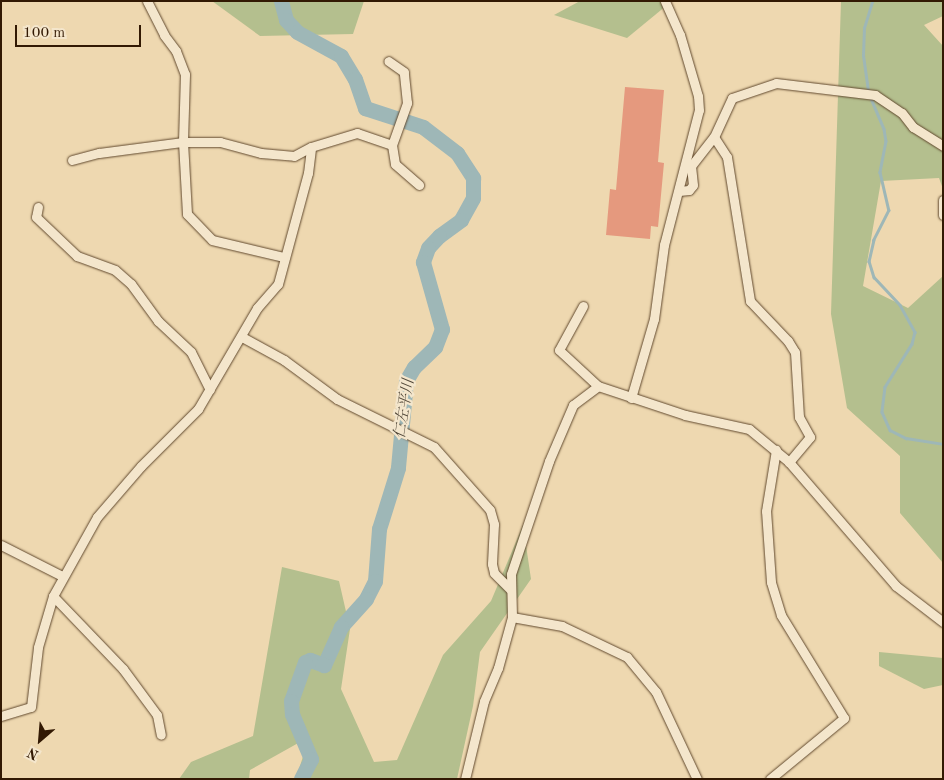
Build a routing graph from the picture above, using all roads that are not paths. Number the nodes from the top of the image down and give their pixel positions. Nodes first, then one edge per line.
1 (147, 1) edge
2 (665, 1) edge
3 (388, 60) dead end
4 (714, 137) junction
5 (183, 142) junction
6 (392, 145) junction
7 (943, 146) edge
8 (311, 147) junction
9 (72, 160) dead end
10 (419, 184) dead end
11 (678, 191) junction
12 (943, 200) edge
13 (38, 207) dead end
14 (943, 215) edge
15 (284, 257) junction
16 (582, 306) dead end
17 (242, 337) junction
18 (598, 386) junction
19 (210, 390) junction
20 (631, 398) junction
21 (776, 450) junction
22 (789, 462) junction
23 (1, 546) edge
24 (62, 576) junction
25 (510, 590) junction
26 (53, 596) junction
27 (512, 617) junction
28 (943, 622) edge
29 (1, 716) edge
30 (160, 735) dead end
31 (465, 779) edge
32 (697, 779) edge
33 (770, 779) edge

1 - 5 street
2 - 11 street
3 - 6 street
4 - 7 street
4 - 11 street
4 - 22 street
5 - 8 street
5 - 9 street
5 - 15 street
6 - 8 street
6 - 10 street
8 - 15 street
11 - 20 street
12 - 14 street
13 - 19 street
15 - 17 street
16 - 18 street
17 - 19 street
17 - 25 street
18 - 20 street
18 - 25 street
19 - 24 street
20 - 21 street
21 - 22 street
21 - 33 street
22 - 28 street
23 - 24 street
24 - 26 street
25 - 27 street
26 - 29 street
26 - 30 street
27 - 31 street
27 - 32 street

